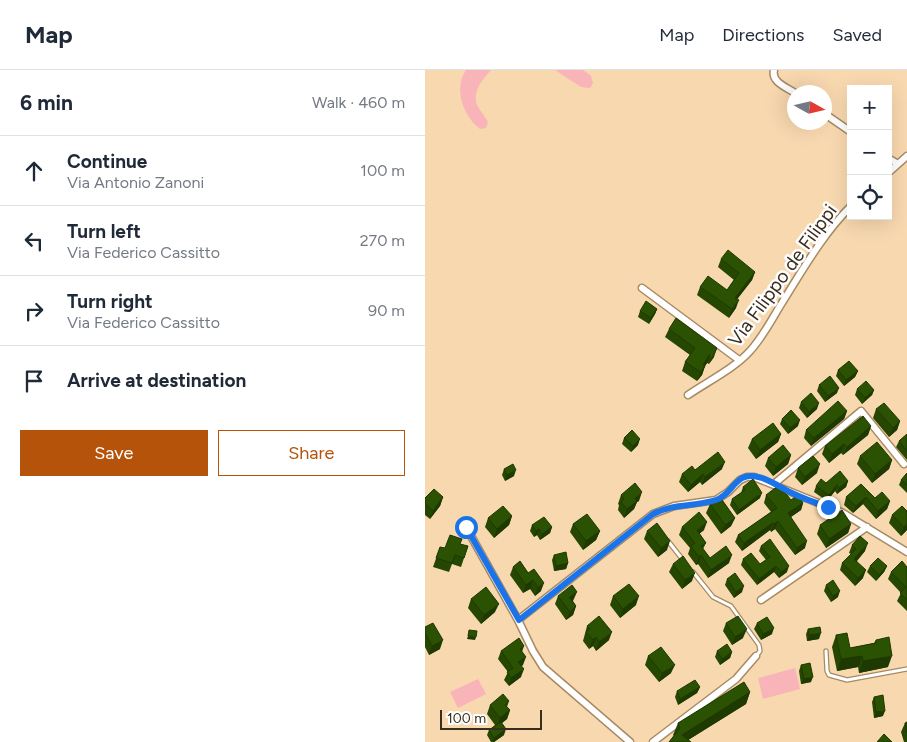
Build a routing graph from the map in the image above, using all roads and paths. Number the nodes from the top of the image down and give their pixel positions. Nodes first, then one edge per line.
1 (774, 70) edge
2 (787, 88) edge
3 (832, 119) edge
4 (848, 130) edge
5 (907, 156) edge
6 (892, 160) edge
7 (898, 164) junction
8 (892, 169) edge
9 (847, 211) edge
10 (642, 288) dead end
11 (739, 360) junction
12 (687, 395) dead end
13 (904, 464) dead end
14 (774, 484) junction
15 (648, 518) junction
16 (654, 525) edge
17 (867, 526) junction
18 (466, 527) dead end
19 (666, 539) edge
20 (907, 552) edge
21 (683, 561) edge
22 (689, 568) edge
23 (761, 600) dead end
24 (519, 620) junction
25 (826, 651) dead end
26 (756, 656) joint
27 (907, 669) edge
28 (630, 742) edge
29 (653, 742) edge

1 - 2 street
3 - 4 street
5 - 7 street
6 - 7 street
7 - 8 street
9 - 11 street, Via Filippo de Filippi
10 - 11 street
11 - 12 street, Via Filippo de Filippi
13 - 14 street
14 - 15 street
14 - 17 street
15 - 16 lane
15 - 24 street
17 - 20 street
17 - 23 street
18 - 24 street
19 - 21 lane
22 - 26 lane
24 - 28 street
25 - 27 lane
26 - 29 street

